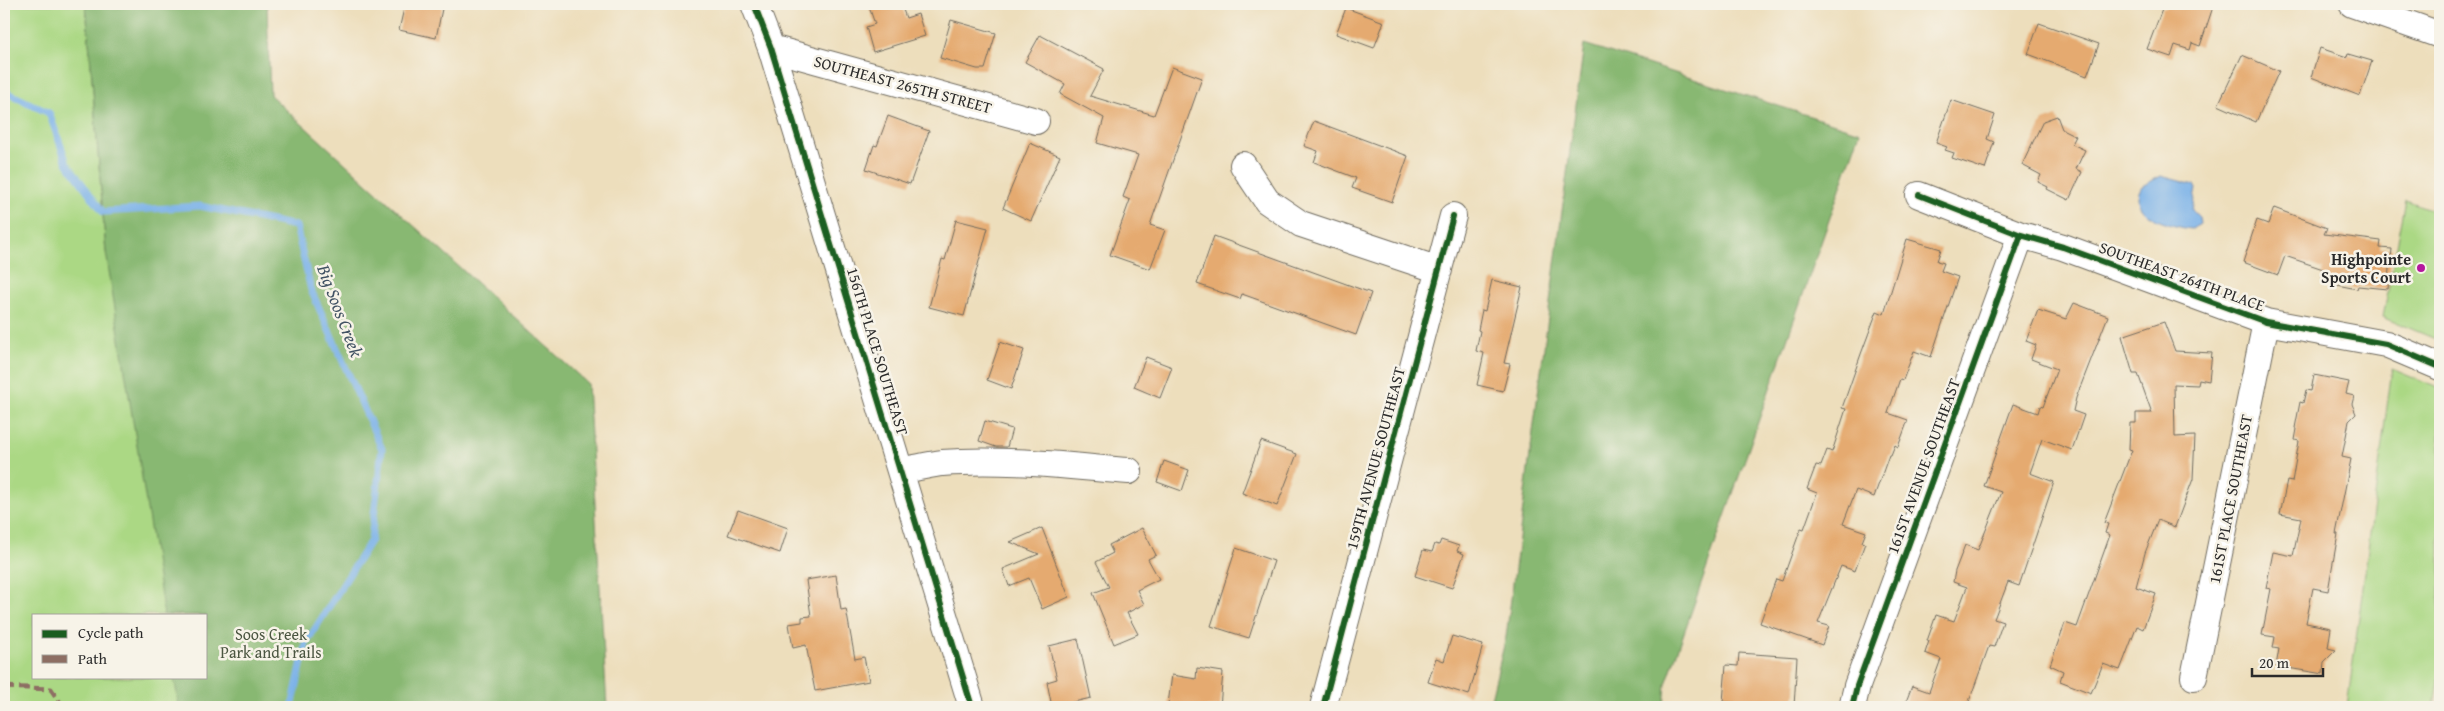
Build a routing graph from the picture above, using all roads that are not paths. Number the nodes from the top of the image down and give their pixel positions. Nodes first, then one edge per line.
1 (754, 4) edge
2 (2352, 4) edge
3 (2440, 35) edge
4 (770, 48) junction
5 (1036, 121) dead end
6 (1242, 164) dead end
7 (1920, 195) dead end
8 (1453, 216) dead end
9 (2021, 235) junction
10 (1439, 270) junction
11 (2266, 322) junction
12 (2440, 367) edge
13 (900, 471) junction
14 (1129, 471) dead end
15 (2194, 677) dead end
16 (972, 707) edge
17 (1323, 707) edge
18 (1852, 707) edge

1 - 4 street, 156TH PLACE SOUTHEAST
2 - 3 street
4 - 5 street, SOUTHEAST 265TH STREET
4 - 13 street, 156TH PLACE SOUTHEAST
6 - 10 street
7 - 9 street, SOUTHEAST 264TH PLACE
8 - 10 street, 159TH AVENUE SOUTHEAST
9 - 11 street, SOUTHEAST 264TH PLACE
9 - 18 street, 161ST AVENUE SOUTHEAST
10 - 17 street, 159TH AVENUE SOUTHEAST
11 - 12 street, SOUTHEAST 264TH PLACE
11 - 15 street, 161ST PLACE SOUTHEAST
13 - 14 street
13 - 16 street, 156TH PLACE SOUTHEAST

